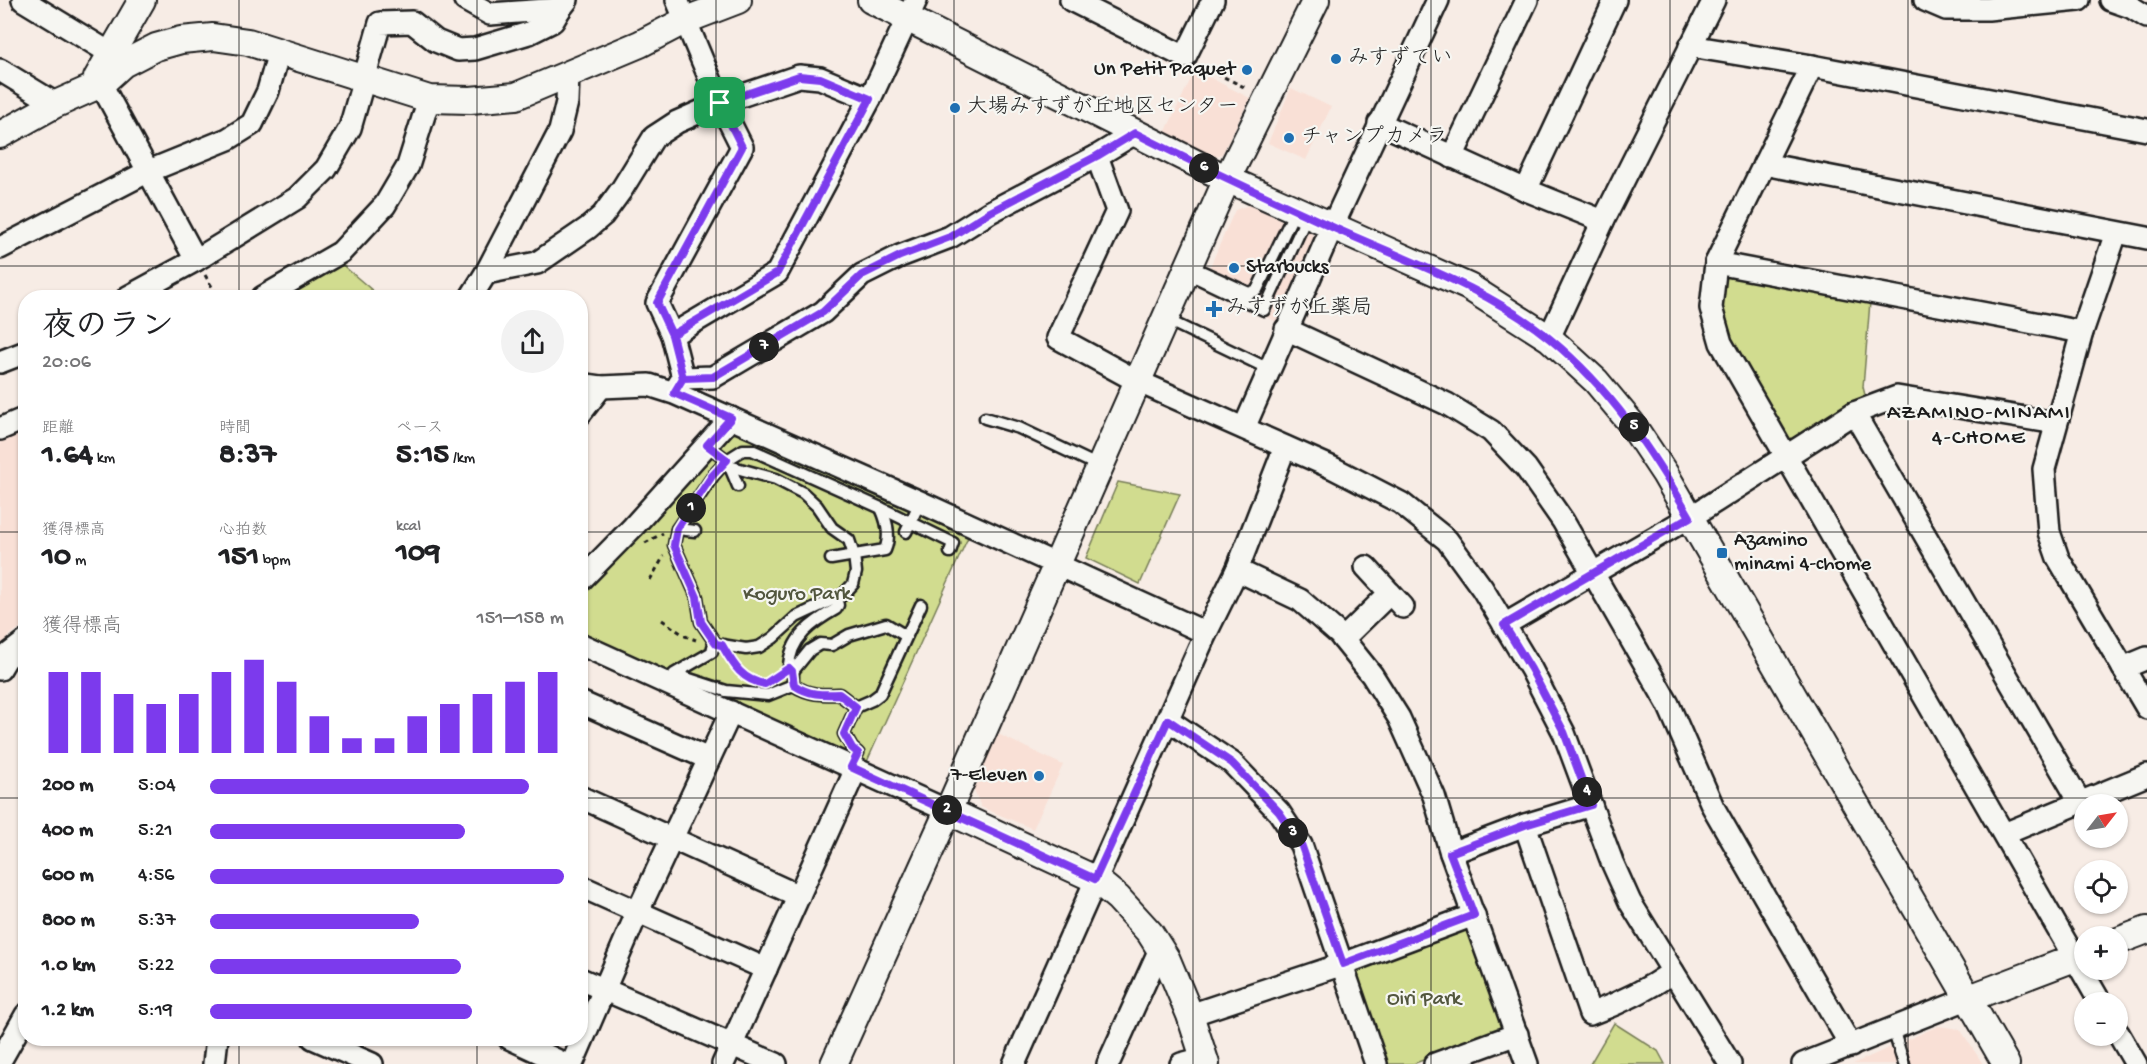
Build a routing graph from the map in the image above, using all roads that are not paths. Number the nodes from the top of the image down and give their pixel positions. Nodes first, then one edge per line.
1 (23, 0) edge
2 (142, 0) edge
3 (466, 0) edge
4 (738, 0) edge
5 (871, 0) edge
6 (1071, 0) edge
7 (1213, 0) edge
8 (1316, 0) edge
9 (1438, 0) edge
10 (1527, 0) edge
11 (1615, 0) edge
12 (1713, 0) edge
13 (1925, 0) edge
14 (2079, 0) edge
15 (2111, 0) edge
16 (563, 4) edge
17 (911, 8) edge
18 (682, 10) edge
19 (2147, 17) edge
20 (1690, 46) junction
21 (279, 52) junction
22 (110, 53) junction
23 (1812, 66) junction
24 (0, 70) edge
25 (568, 74) junction
26 (365, 79) junction
27 (96, 87) junction
28 (429, 99) junction
29 (870, 99) junction
30 (720, 103) junction
31 (56, 104) junction
32 (1379, 123) junction
33 (2147, 130) edge
34 (1135, 133) junction
35 (0, 135) edge
36 (1097, 156) junction
37 (1452, 156) junction
38 (1764, 164) junction
39 (148, 171) junction
40 (1227, 179) junction
41 (1526, 190) junction
42 (1301, 213) junction
43 (1603, 221) junction
44 (1332, 227) junction
45 (2116, 233) junction
46 (2147, 238) edge
47 (0, 248) edge
48 (196, 260) junction
49 (1716, 263) junction
50 (1187, 269) junction
51 (486, 273) junction
52 (141, 290) edge
53 (275, 290) edge
54 (475, 290) edge
55 (1165, 318) junction
56 (1286, 328) junction
57 (2082, 332) junction
58 (672, 335) junction
59 (1549, 338) junction
60 (18, 355) edge
61 (0, 362) edge
62 (1269, 369) junction
63 (1137, 381) junction
64 (591, 385) edge
65 (678, 386) junction
66 (1854, 413) junction
67 (731, 418) junction
68 (985, 418) dead end
69 (18, 421) edge
70 (2056, 423) junction
71 (1244, 428) junction
72 (0, 429) edge
73 (707, 445) junction
74 (1285, 447) junction
75 (1786, 458) junction
76 (728, 463) junction
77 (1099, 466) junction
78 (738, 486) dead end
79 (920, 502) junction
80 (881, 508) junction
81 (1690, 517) junction
82 (908, 527) junction
83 (677, 529) junction
84 (695, 531) dead end
85 (950, 552) dead end
86 (854, 555) junction
87 (831, 559) dead end
88 (1057, 564) junction
89 (1366, 567) dead end
90 (1238, 570) junction
91 (1594, 572) junction
92 (588, 573) edge
93 (836, 598) junction
94 (921, 605) dead end
95 (1504, 625) junction
96 (1206, 633) junction
97 (906, 636) junction
98 (1343, 639) junction
99 (717, 645) junction
100 (18, 647) edge
101 (588, 648) edge
102 (2147, 658) edge
103 (2123, 668) junction
104 (0, 669) edge
105 (792, 671) junction
106 (794, 685) junction
107 (588, 706) edge
108 (856, 707) junction
109 (2147, 708) edge
110 (731, 712) junction
111 (1168, 720) junction
112 (709, 759) junction
113 (853, 768) junction
114 (2147, 775) edge
115 (2075, 794) edge
116 (2100, 794) edge
117 (588, 801) edge
118 (1591, 805) junction
119 (2074, 805) edge
120 (948, 811) junction
121 (1525, 825) junction
122 (2004, 834) junction
123 (672, 838) junction
124 (1450, 853) junction
125 (1095, 879) junction
126 (588, 889) edge
127 (799, 896) junction
128 (639, 911) junction
129 (1474, 915) junction
130 (2147, 930) edge
131 (2128, 937) edge
132 (2074, 946) edge
133 (1160, 949) junction
134 (2074, 958) edge
135 (1343, 964) junction
136 (766, 969) junction
137 (1673, 972) junction
138 (588, 983) edge
139 (604, 990) junction
140 (1967, 999) junction
141 (1190, 1015) junction
142 (588, 1027) edge
143 (18, 1029) edge
144 (1893, 1029) junction
145 (1517, 1034) junction
146 (732, 1044) junction
147 (2128, 1044) edge
148 (215, 1046) edge
149 (331, 1046) edge
150 (526, 1046) edge
151 (580, 1046) edge
152 (1851, 1046) junction
153 (2138, 1056) edge
154 (0, 1061) edge
155 (1197, 1062) edge
156 (214, 1064) edge
157 (372, 1064) edge
158 (565, 1064) edge
159 (572, 1064) edge
160 (723, 1064) edge
161 (776, 1064) edge
162 (834, 1064) edge
163 (1014, 1064) edge
164 (1108, 1064) edge
165 (1376, 1064) edge
166 (1435, 1064) edge
167 (1527, 1064) edge
168 (1730, 1064) edge
169 (1803, 1064) edge
170 (1904, 1064) edge
171 (2006, 1064) edge

1 - 22 street
2 - 22 street
3 - 16 street
4 - 18 street
5 - 17 street
6 - 7 street
8 - 40 street
9 - 32 street
10 - 37 street
11 - 41 street
12 - 20 street
13 - 14 street
15 - 19 street
16 - 26 street
17 - 29 street
17 - 34 street
18 - 25 street
18 - 30 street
20 - 23 street
20 - 43 street
21 - 26 street
21 - 27 street
21 - 39 street
22 - 27 street
23 - 33 street
23 - 38 street
24 - 31 street
25 - 28 street
25 - 51 street
26 - 28 street
26 - 48 street
27 - 31 street
27 - 39 street
28 - 53 street
29 - 30 street
29 - 58 street
30 - 51 street
30 - 58 street
31 - 35 street
32 - 37 street
32 - 44 street
34 - 36 street
34 - 40 street
36 - 63 street
36 - 65 street
37 - 41 street
38 - 45 street
38 - 49 street
39 - 47 street
39 - 48 street
40 - 42 street
40 - 50 street
41 - 43 street
42 - 44 street
42 - 50 lane
42 - 50 lane
43 - 59 street
44 - 56 street
44 - 59 street
45 - 46 street
45 - 57 street
48 - 52 street
49 - 57 street
49 - 75 street
50 - 55 street
51 - 54 street
55 - 62 lane
55 - 63 street
56 - 62 street
56 - 91 street
57 - 70 street
58 - 65 street
59 - 81 street
60 - 61 street
62 - 71 street
63 - 71 street
63 - 77 street
64 - 65 street
65 - 67 street
66 - 70 street
66 - 75 street
66 - 115 street
67 - 73 street
67 - 79 street
68 - 77 lane
69 - 72 street
70 - 103 street
71 - 74 street
73 - 76 lane
73 - 92 street
74 - 90 street
74 - 95 street
75 - 81 street
75 - 122 street
76 - 78 lane
76 - 80 lane
76 - 83 lane
76 - 86 lane
77 - 88 street
79 - 82 lane
79 - 88 street
80 - 82 lane
80 - 86 lane
81 - 91 street
81 - 140 street
82 - 85 lane
83 - 84 lane
83 - 99 lane
86 - 87 lane
86 - 93 lane
88 - 96 street
88 - 120 street
89 - 98 street
90 - 96 street
90 - 98 street
91 - 95 street
91 - 152 street
93 - 99 lane
93 - 105 lane
94 - 97 lane
95 - 118 street
96 - 111 street
97 - 105 lane
97 - 108 lane
98 - 124 street
99 - 106 lane
100 - 104 street
101 - 110 street
102 - 103 street
103 - 109 street
105 - 106 lane
106 - 108 lane
107 - 112 street
108 - 113 lane
110 - 112 street
110 - 113 street
111 - 125 street
111 - 135 street
112 - 123 street
113 - 120 street
113 - 127 street
114 - 116 street
117 - 123 street
118 - 121 street
118 - 137 street
119 - 122 street
120 - 125 street
120 - 162 street
121 - 124 street
121 - 137 street
122 - 132 street
123 - 127 street
123 - 128 street
124 - 129 street
125 - 133 street
125 - 163 street
126 - 128 street
127 - 136 street
128 - 136 street
128 - 139 street
129 - 135 street
129 - 145 street
130 - 131 street
133 - 141 street
133 - 164 street
134 - 140 street
135 - 141 street
135 - 165 street
136 - 146 street
137 - 168 street
138 - 139 street
139 - 142 street
139 - 146 street
140 - 144 street
140 - 171 street
141 - 155 street
143 - 154 street
144 - 152 street
144 - 170 lane
145 - 166 street
145 - 167 street
146 - 160 street
146 - 161 street
147 - 153 street
148 - 156 street
149 - 157 street
150 - 158 street
151 - 159 street
152 - 169 street

